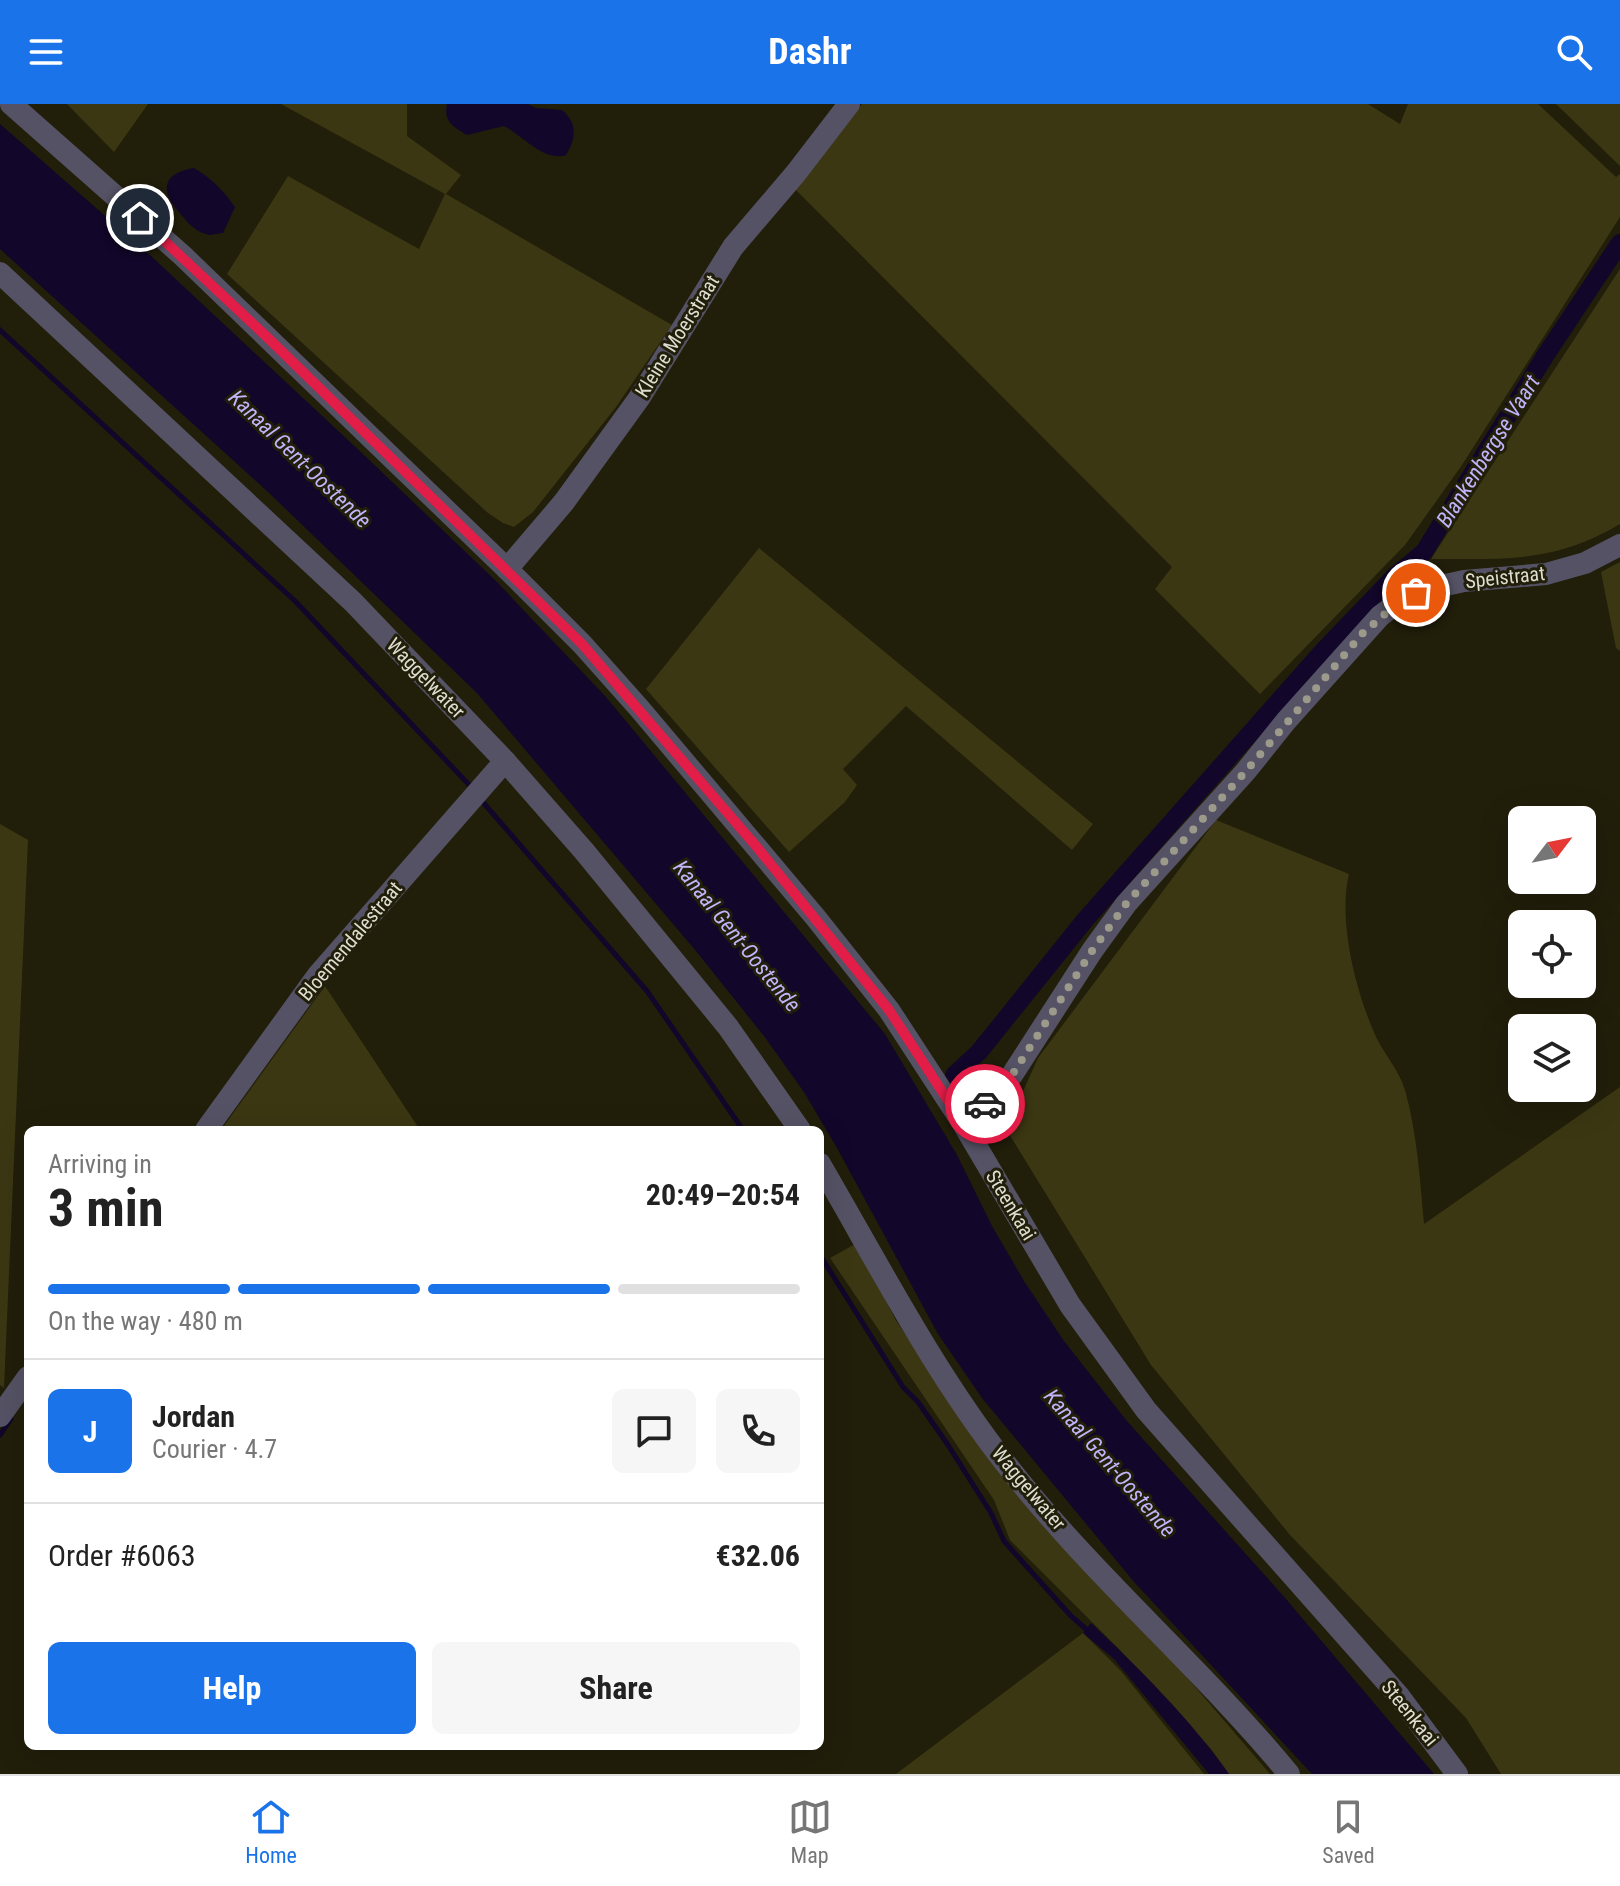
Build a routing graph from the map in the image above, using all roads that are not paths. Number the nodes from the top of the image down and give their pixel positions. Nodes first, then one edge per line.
1 (11, 104) edge
2 (849, 104) edge
3 (0, 273) edge
4 (1620, 545) edge
5 (507, 569) junction
6 (505, 761) junction
7 (962, 1122) junction
8 (209, 1126) edge
9 (797, 1126) edge
10 (824, 1171) edge
11 (24, 1383) edge
12 (0, 1416) edge
13 (1289, 1774) edge
14 (1457, 1774) edge

1 - 5 street, Steenkaai
2 - 5 street, Kleine Moerstraat
3 - 6 street, Waggelwater
4 - 7 street, Speistraat
5 - 7 street, Steenkaai
6 - 8 street, Bloemendalestraat
6 - 9 street, Waggelwater
7 - 14 street, Steenkaai
10 - 13 street, Waggelwater
11 - 12 street

